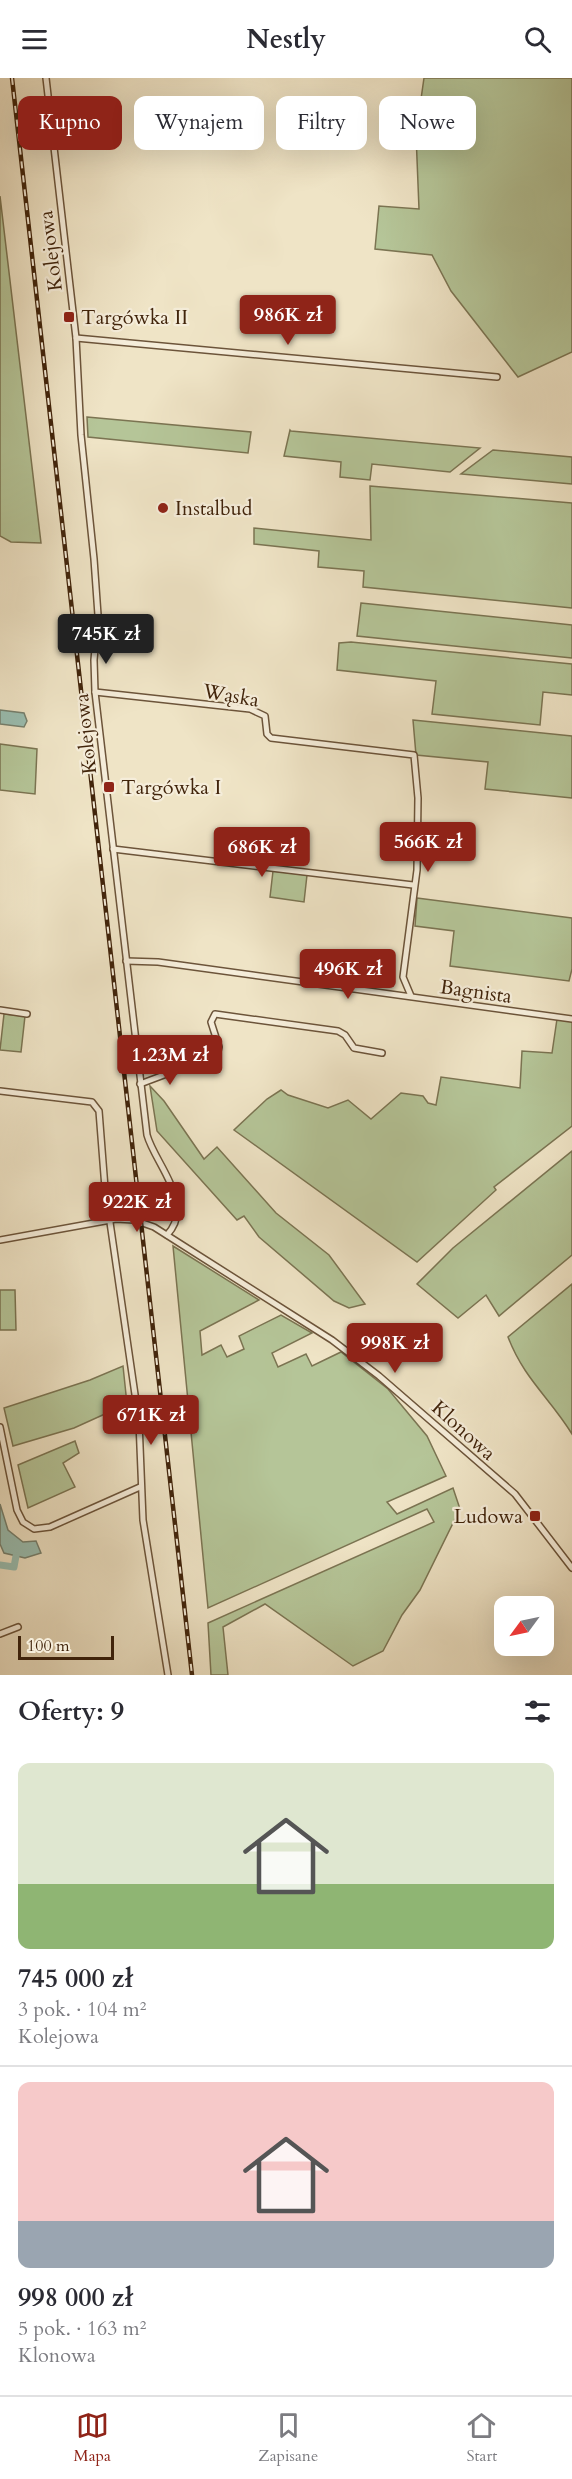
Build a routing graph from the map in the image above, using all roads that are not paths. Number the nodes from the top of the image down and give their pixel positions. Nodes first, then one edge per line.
1 (46, 78) edge
2 (76, 338) junction
3 (497, 376) dead end
4 (95, 692) junction
5 (113, 849) junction
6 (413, 885) junction
7 (126, 961) junction
8 (411, 996) junction
9 (0, 1010) edge
10 (27, 1014) dead end
11 (572, 1019) edge
12 (382, 1053) dead end
13 (140, 1084) junction
14 (0, 1091) edge
15 (110, 1220) junction
16 (167, 1235) junction
17 (0, 1240) edge
18 (0, 1427) edge
19 (140, 1487) junction
20 (572, 1568) edge
21 (18, 1627) dead end
22 (0, 1635) edge
23 (168, 1675) edge

1 - 2 street, Kolejowa
2 - 3 street
2 - 4 street, Kolejowa
4 - 5 street, Kolejowa
4 - 6 street, Wąska
5 - 6 street
5 - 7 street, Kolejowa
6 - 8 street
7 - 8 street, Bagnista
7 - 13 street, Kolejowa
8 - 11 street, Bagnista
9 - 10 street
12 - 13 street
13 - 16 street, Kolejowa
14 - 15 street
15 - 16 street, Klonowa
15 - 17 street, Klonowa
15 - 19 street
16 - 20 street, Klonowa
18 - 19 street
19 - 23 street
21 - 22 street

